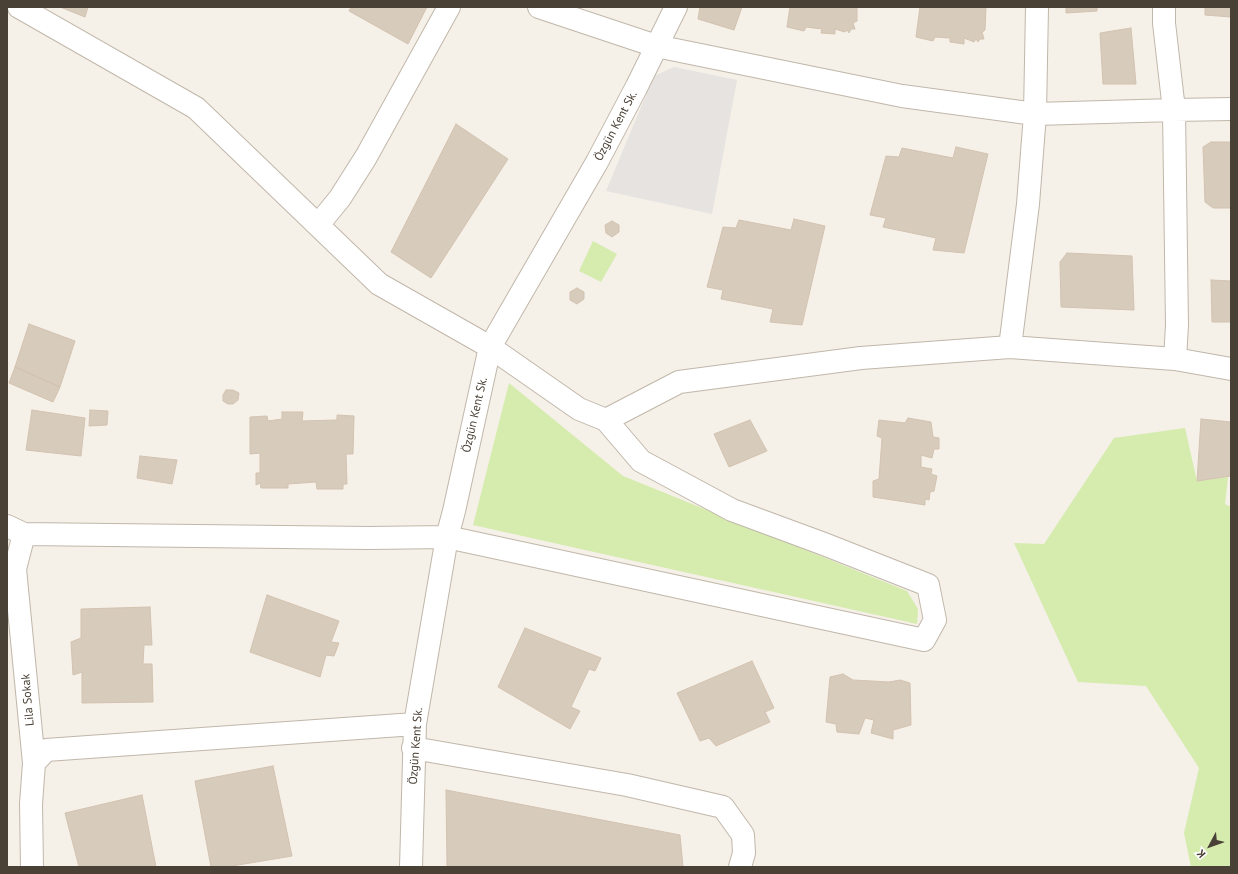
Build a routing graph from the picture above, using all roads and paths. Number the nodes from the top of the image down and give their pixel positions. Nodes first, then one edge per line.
1 (19, 7) edge
2 (450, 7) edge
3 (539, 7) edge
4 (676, 7) edge
5 (1037, 7) edge
6 (1164, 7) edge
7 (656, 46) junction
8 (1231, 109) edge
9 (1174, 110) junction
10 (1035, 114) junction
11 (318, 225) junction
12 (1010, 347) junction
13 (490, 348) junction
14 (1175, 359) junction
15 (1231, 369) edge
16 (606, 420) junction
17 (16, 530) edge
18 (447, 537) junction
19 (415, 724) junction
20 (413, 748) junction
21 (34, 763) junction
22 (32, 867) edge
23 (411, 867) edge
24 (740, 867) edge

1 - 11 street
2 - 11 street
3 - 7 street
4 - 7 street, Özgün Kent Sk.
5 - 10 street
6 - 9 street
7 - 10 street
7 - 13 street, Özgün Kent Sk.
8 - 9 street
9 - 10 street
9 - 14 street
10 - 12 street
11 - 13 street
12 - 14 street
12 - 16 street
13 - 16 street
13 - 18 street, Özgün Kent Sk.
14 - 15 street
16 - 18 street
17 - 18 street
17 - 21 street, Lila Sokak
18 - 19 street, Özgün Kent Sk.
19 - 20 street, Özgün Kent Sk.
19 - 21 street
20 - 23 street, Özgün Kent Sk.
20 - 24 street
21 - 22 street, Lila Sokak

